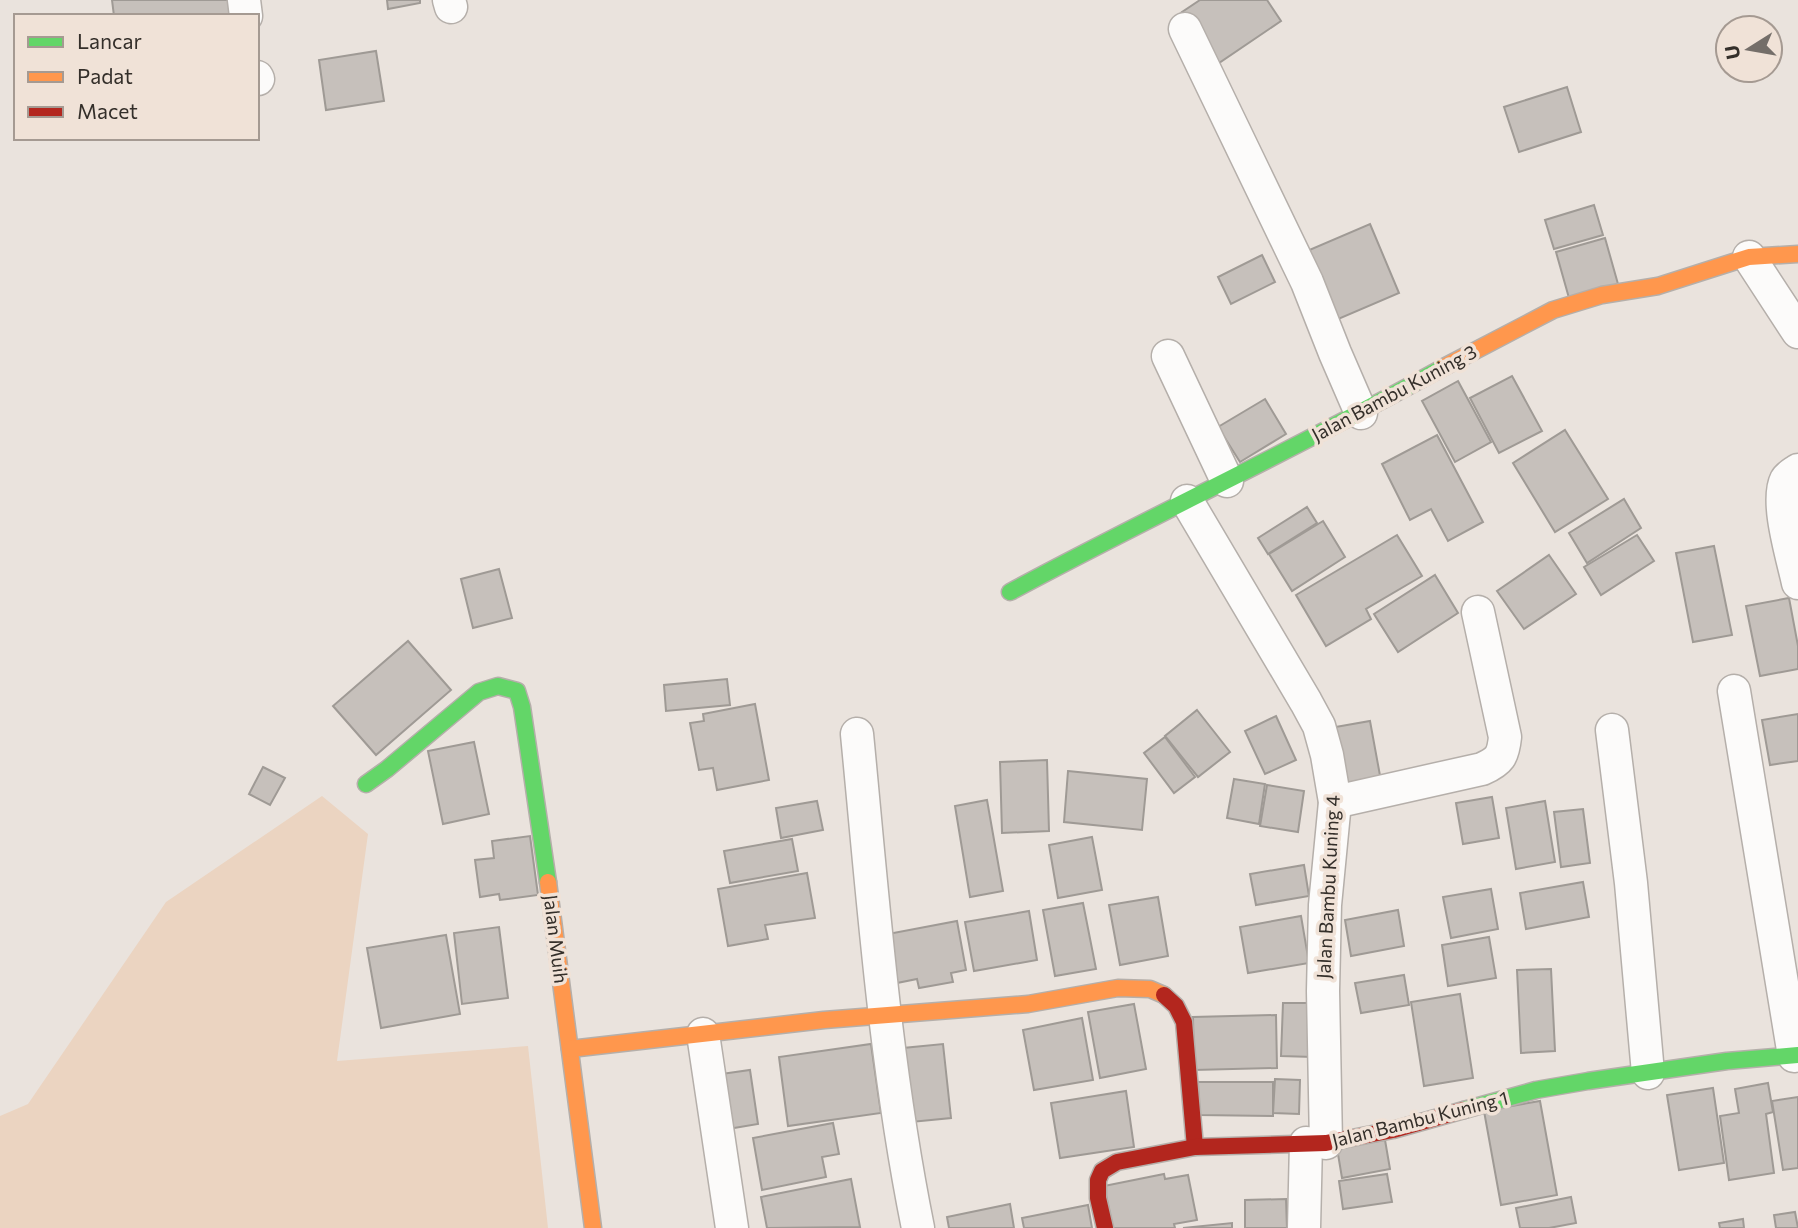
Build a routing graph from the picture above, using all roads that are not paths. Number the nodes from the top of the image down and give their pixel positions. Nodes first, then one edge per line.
1 (1185, 29) dead end
2 (1798, 254) edge
3 (1749, 257) junction
4 (1798, 332) edge
5 (1168, 356) dead end
6 (1361, 413) junction
7 (1798, 470) edge
8 (1227, 481) junction
9 (1187, 501) junction
10 (1798, 583) edge
11 (1010, 592) dead end
12 (1478, 612) dead end
13 (1734, 691) dead end
14 (1612, 730) dead end
15 (857, 734) dead end
16 (366, 783) dead end
17 (1335, 802) junction
18 (885, 1016) junction
19 (703, 1034) junction
20 (570, 1049) junction
21 (1796, 1055) edge
22 (1648, 1073) junction
23 (1316, 1143) junction
24 (1195, 1147) junction
25 (593, 1228) edge
26 (732, 1228) edge
27 (918, 1228) edge
28 (1105, 1228) edge
29 (1304, 1228) edge

1 - 6 street
2 - 3 street, Jalan Bambu Kuning 3
3 - 4 street
3 - 6 street, Jalan Bambu Kuning 3
5 - 8 street
6 - 8 street, Jalan Bambu Kuning 3
7 - 10 street
8 - 9 street, Jalan Bambu Kuning 3
9 - 11 street, Jalan Bambu Kuning 3
9 - 17 street, Jalan Bambu Kuning 4
12 - 17 street
13 - 21 street
14 - 22 street
15 - 18 street
16 - 20 street, Jalan Muih
17 - 23 street, Jalan Bambu Kuning 4
18 - 19 street
18 - 24 street
18 - 27 street
19 - 20 street
19 - 26 street
20 - 25 street, Jalan Muih
21 - 22 street, Jalan Bambu Kuning 1
22 - 23 street, Jalan Bambu Kuning 1
23 - 24 street, Jalan Bambu Kuning 1
23 - 29 street, Jalan Bambu Kuning 4
24 - 28 street, Jalan Bambu Kuning 1

